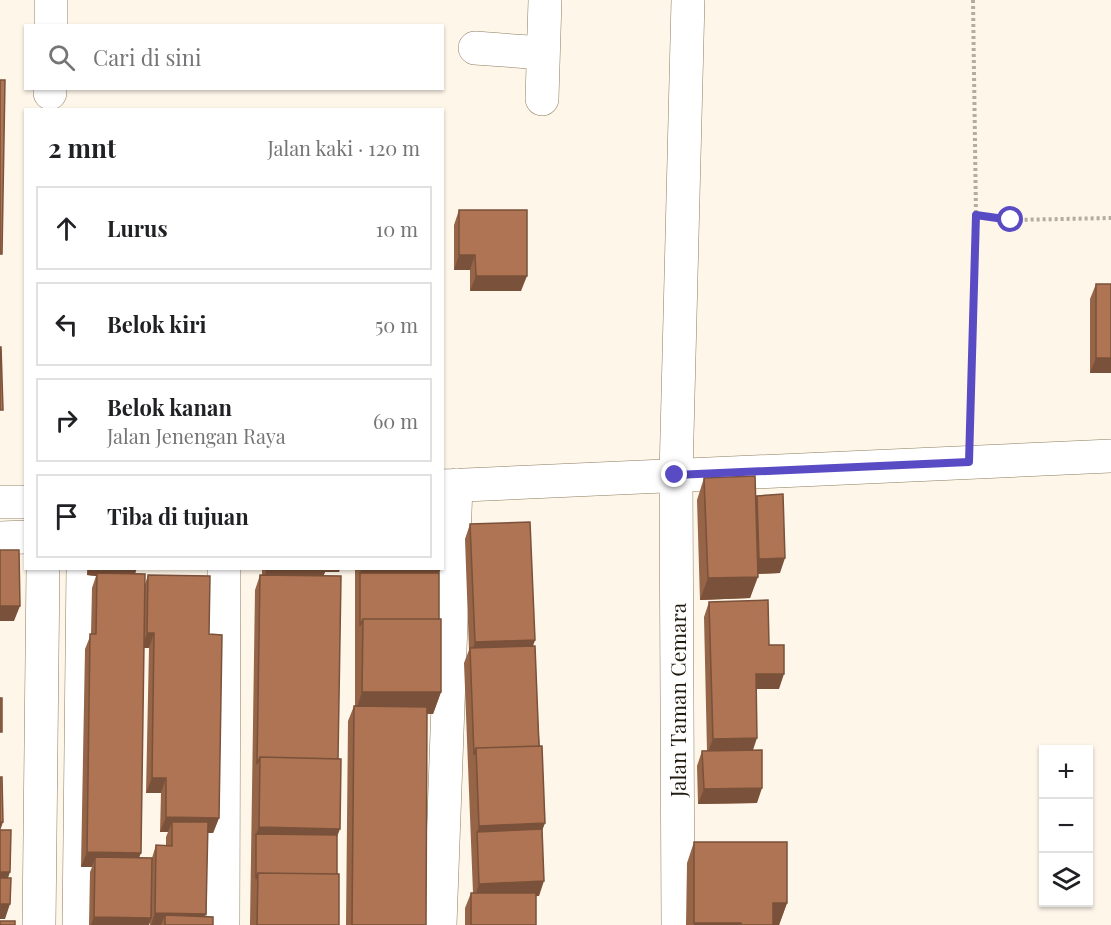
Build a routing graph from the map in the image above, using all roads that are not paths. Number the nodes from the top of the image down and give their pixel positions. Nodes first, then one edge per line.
1 (51, 0) edge
2 (545, 0) edge
3 (688, 0) edge
4 (51, 24) edge
5 (475, 48) dead end
6 (543, 54) junction
7 (542, 99) dead end
8 (1111, 456) edge
9 (675, 475) junction
10 (449, 485) edge
11 (0, 502) edge
12 (24, 502) edge
13 (43, 570) edge
14 (83, 570) edge
15 (224, 570) edge
16 (39, 925) edge
17 (79, 925) edge
18 (223, 925) edge
19 (440, 925) edge
20 (678, 925) edge

1 - 4 street
2 - 6 street
3 - 9 street, Jalan Taman Cemara
5 - 6 street
6 - 7 street
8 - 9 street
9 - 10 street
9 - 20 street, Jalan Taman Cemara
10 - 19 street
11 - 12 street
13 - 16 street
14 - 17 street
15 - 18 street

